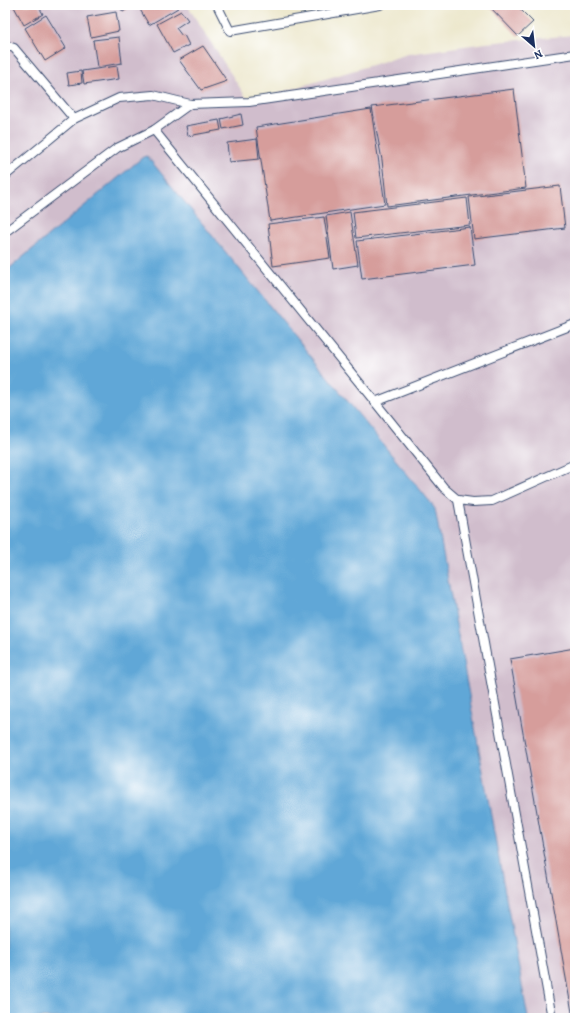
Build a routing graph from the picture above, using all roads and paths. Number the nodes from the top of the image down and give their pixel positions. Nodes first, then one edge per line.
1 (217, 5) edge
2 (380, 5) edge
3 (5, 45) edge
4 (575, 54) edge
5 (190, 104) junction
6 (74, 119) junction
7 (154, 130) junction
8 (5, 176) edge
9 (5, 232) edge
10 (575, 324) edge
11 (375, 402) junction
12 (575, 464) edge
13 (458, 500) junction
14 (552, 1018) edge

1 - 2 lane
3 - 6 lane
4 - 5 lane
5 - 6 lane
5 - 7 lane
6 - 8 lane
7 - 9 lane
7 - 11 lane
10 - 11 lane
11 - 13 lane
12 - 13 lane
13 - 14 lane

